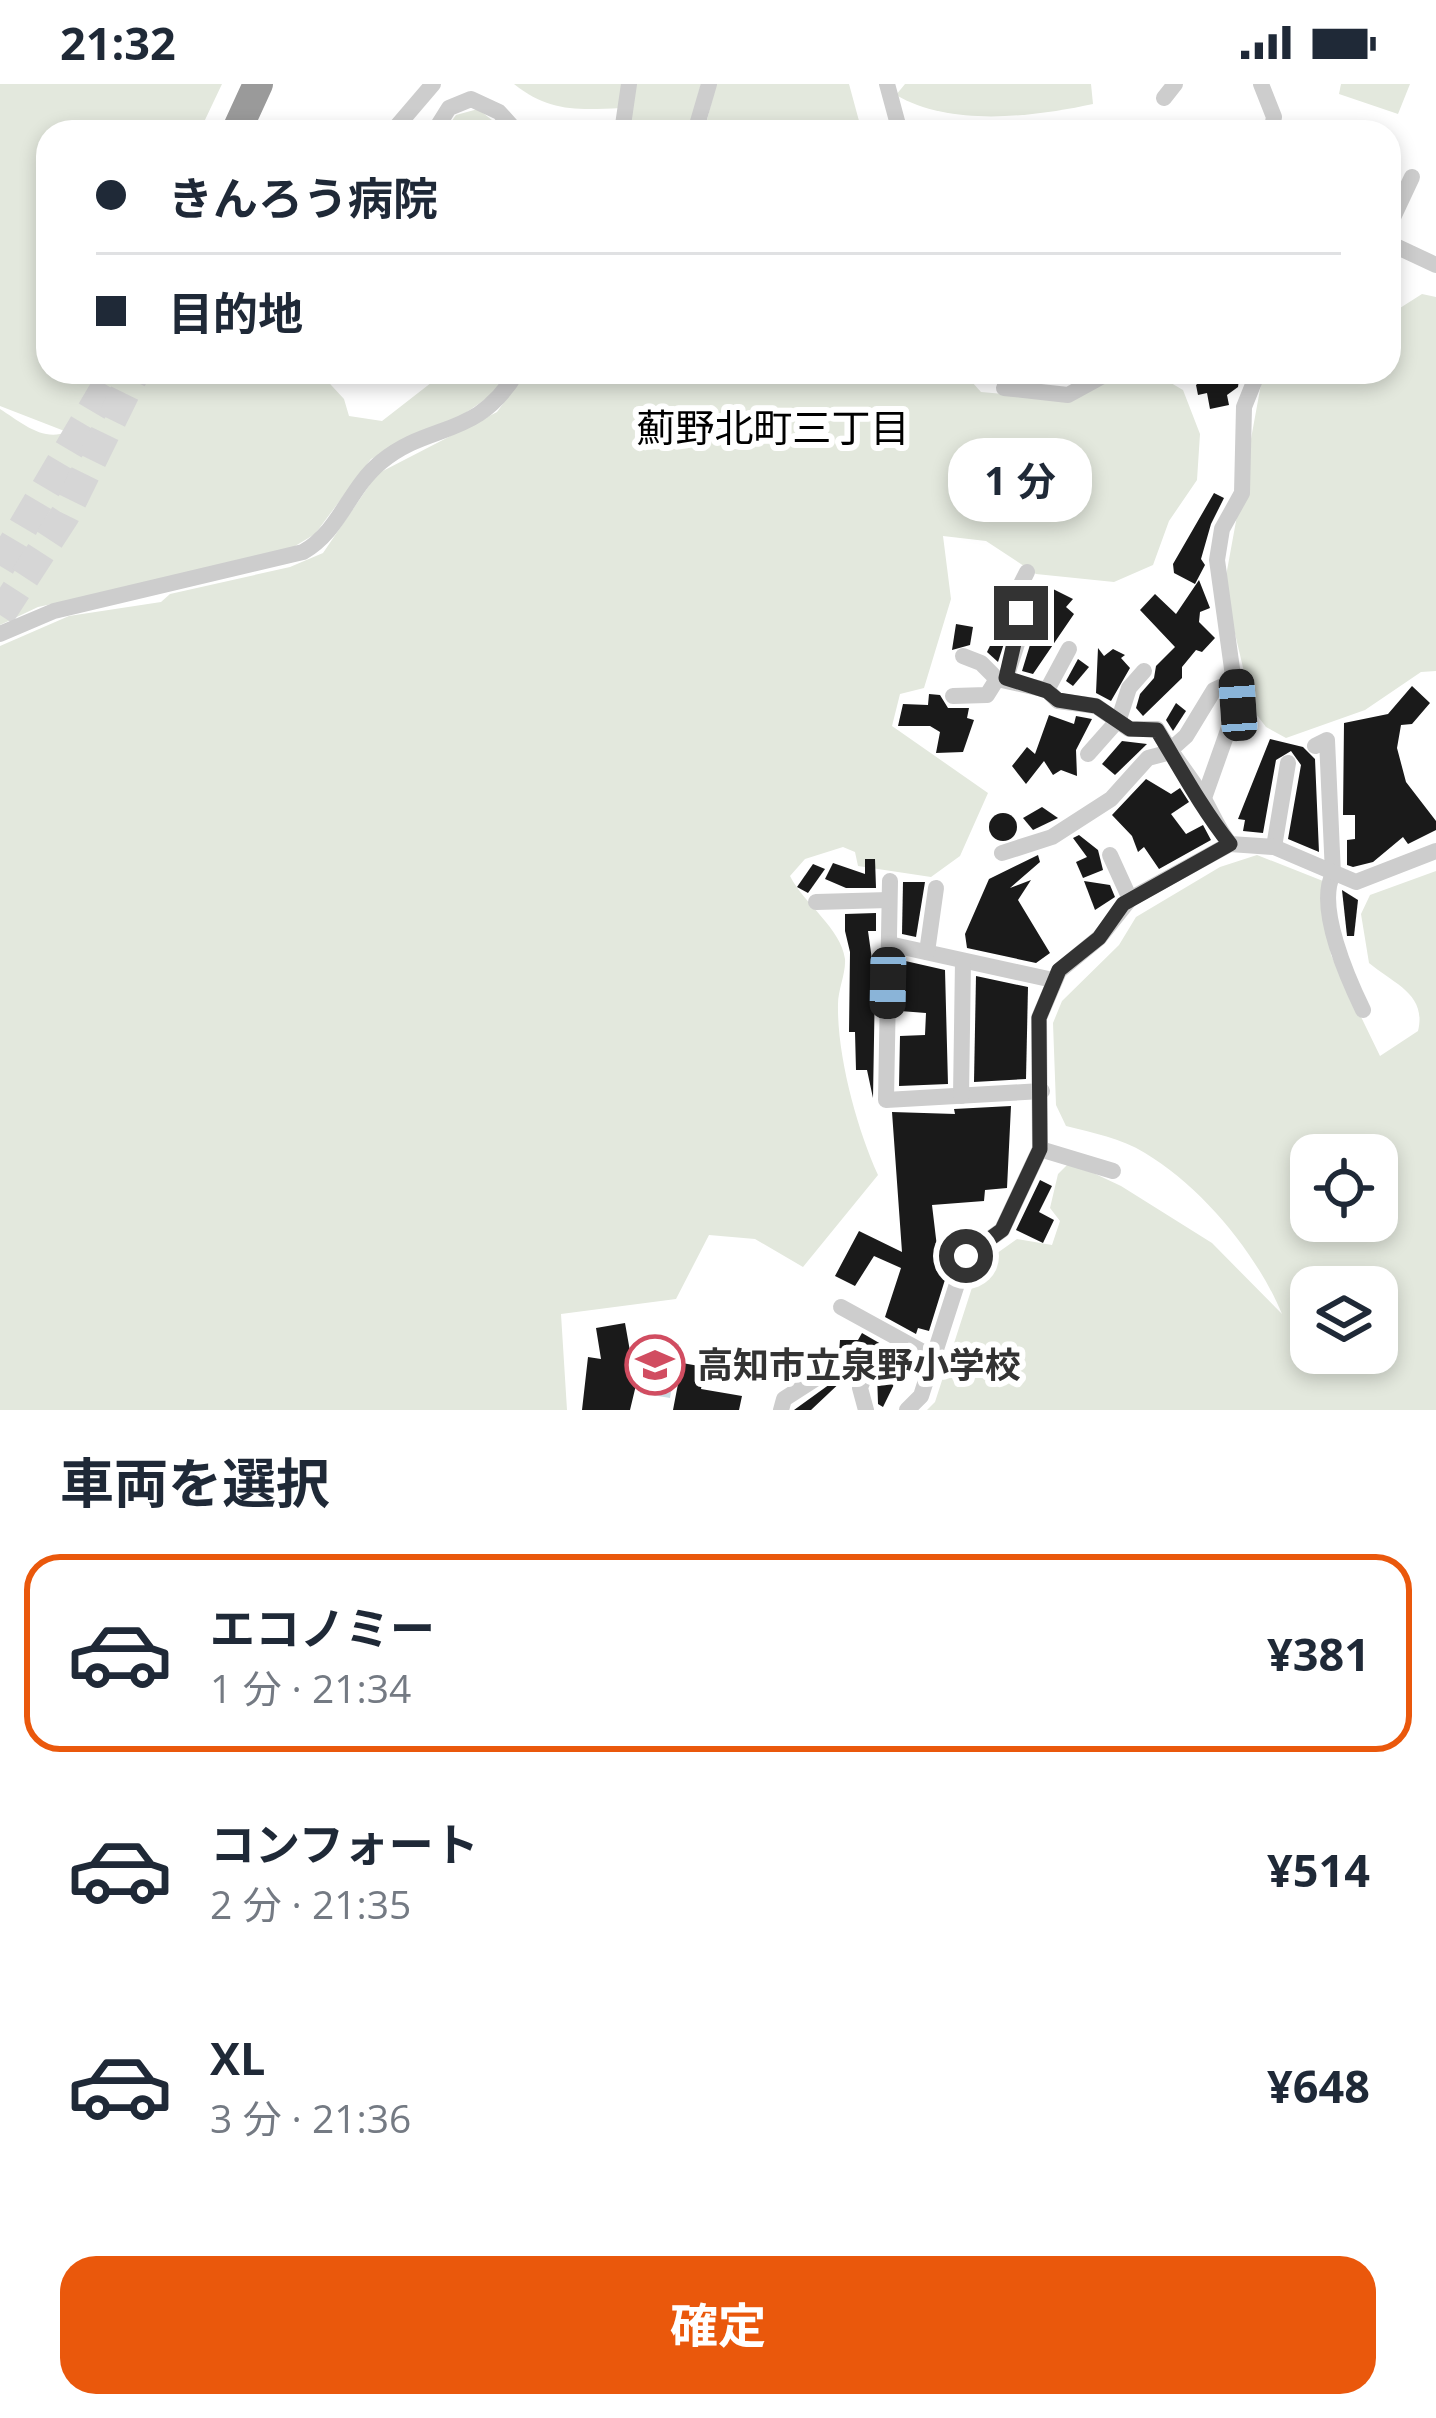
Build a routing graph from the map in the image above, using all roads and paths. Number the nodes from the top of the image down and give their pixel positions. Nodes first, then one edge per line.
1 (258, 84) edge
2 (272, 84) edge
3 (434, 84) edge
4 (629, 84) edge
5 (709, 84) edge
6 (887, 84) edge
7 (1261, 84) edge
8 (242, 120) edge
9 (256, 120) edge
10 (402, 120) edge
11 (442, 120) edge
12 (506, 120) edge
13 (624, 120) edge
14 (698, 120) edge
15 (897, 120) edge
16 (1271, 120) edge
17 (1412, 177) dead end
18 (1401, 200) edge
19 (1401, 247) edge
20 (1434, 258) edge
21 (509, 384) edge
22 (1036, 384) edge
23 (1084, 384) edge
24 (1253, 384) edge
25 (1004, 388) dead end
26 (1040, 394) junction
27 (1027, 572) dead end
28 (0, 634) edge
29 (1069, 650) dead end
30 (963, 656) dead end
31 (1144, 671) dead end
32 (1236, 680) junction
33 (997, 684) junction
34 (1047, 691) junction
35 (953, 695) dead end
36 (981, 718) dead end
37 (1119, 719) junction
38 (1315, 746) dead end
39 (1167, 753) junction
40 (1088, 754) dead end
41 (1288, 763) dead end
42 (1204, 798) junction
43 (1230, 844) junction
44 (1274, 847) junction
45 (1436, 851) edge
46 (1002, 853) dead end
47 (1110, 855) dead end
48 (1333, 874) junction
49 (936, 888) dead end
50 (1130, 899) junction
51 (817, 902) dead end
52 (889, 944) junction
53 (927, 952) junction
54 (963, 961) junction
55 (1053, 980) junction
56 (1363, 1010) dead end
57 (1042, 1091) junction
58 (961, 1096) junction
59 (1040, 1149) junction
60 (1113, 1171) dead end
61 (841, 1307) dead end
62 (934, 1358) junction
63 (826, 1372) dead end
64 (865, 1375) dead end
65 (781, 1410) edge
66 (866, 1410) edge
67 (907, 1410) edge

1 - 8 highway
2 - 9 highway
3 - 10 street
4 - 13 street
5 - 14 street
6 - 15 street
7 - 16 street
11 - 12 street
17 - 18 street
19 - 20 street
21 - 28 street
22 - 26 street
23 - 26 street
24 - 32 street
25 - 26 street
27 - 33 street
29 - 34 street
30 - 33 street
31 - 37 street
32 - 39 street
32 - 42 street
33 - 34 street
33 - 35 street
33 - 36 street
34 - 37 street
37 - 39 street
37 - 40 street
38 - 48 street
39 - 42 street
39 - 46 street
41 - 44 street
42 - 43 street
43 - 44 street
43 - 50 street
44 - 48 street
45 - 48 street
47 - 50 street
48 - 56 street
49 - 53 street
50 - 55 street
51 - 52 street
52 - 53 street
52 - 58 street
53 - 54 street
54 - 55 street
54 - 58 street
55 - 57 street
57 - 58 street
57 - 59 street
59 - 60 street
59 - 62 street
61 - 62 street
62 - 67 street
63 - 65 street
64 - 66 street

